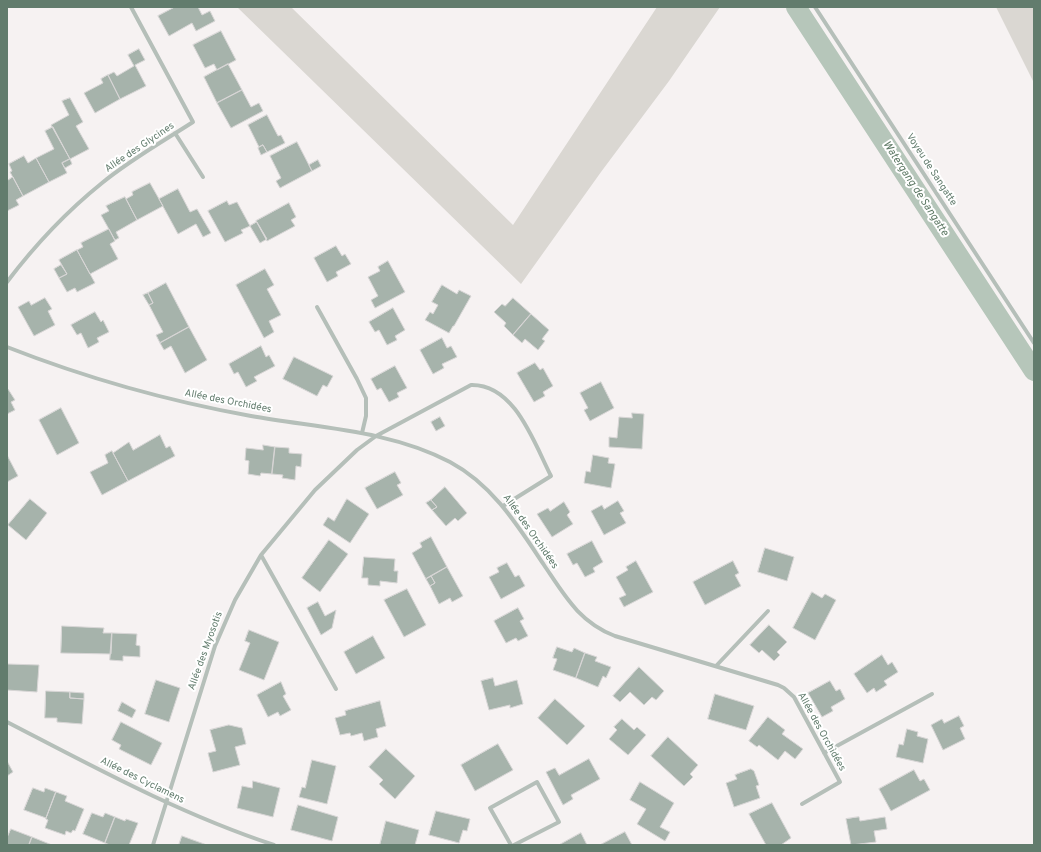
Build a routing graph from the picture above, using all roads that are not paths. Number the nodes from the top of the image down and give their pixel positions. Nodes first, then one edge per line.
1 (131, 7) edge
2 (815, 7) edge
3 (175, 134) junction
4 (203, 177) dead end
5 (7, 282) edge
6 (317, 307) dead end
7 (1034, 343) edge
8 (7, 347) edge
9 (362, 433) junction
10 (376, 436) junction
11 (503, 506) junction
12 (261, 555) junction
13 (768, 611) dead end
14 (716, 666) junction
15 (336, 689) dead end
16 (932, 694) dead end
17 (7, 722) edge
18 (824, 753) junction
19 (166, 803) junction
20 (802, 804) dead end
21 (152, 845) edge
22 (274, 845) edge
23 (511, 845) edge
24 (514, 845) edge

1 - 3 street, Allée des Glycines
2 - 7 street, Voyeu de Sangatte
3 - 4 street
3 - 5 street, Allée des Glycines
6 - 9 street
8 - 9 street, Allée des Orchidées
9 - 10 street, Allée des Orchidées
10 - 11 street, Allée des Orchidées
10 - 11 street, Allée des Myosotis
10 - 12 street, Allée des Myosotis
11 - 14 street, Allée des Orchidées
12 - 15 street
12 - 19 street, Allée des Myosotis
13 - 14 street
14 - 18 street, Allée des Orchidées
16 - 18 street
17 - 19 street, Allée des Cyclamens
18 - 20 street, Allée des Orchidées
19 - 21 street, Allée des Myosotis
19 - 22 street, Allée des Cyclamens
23 - 24 street

